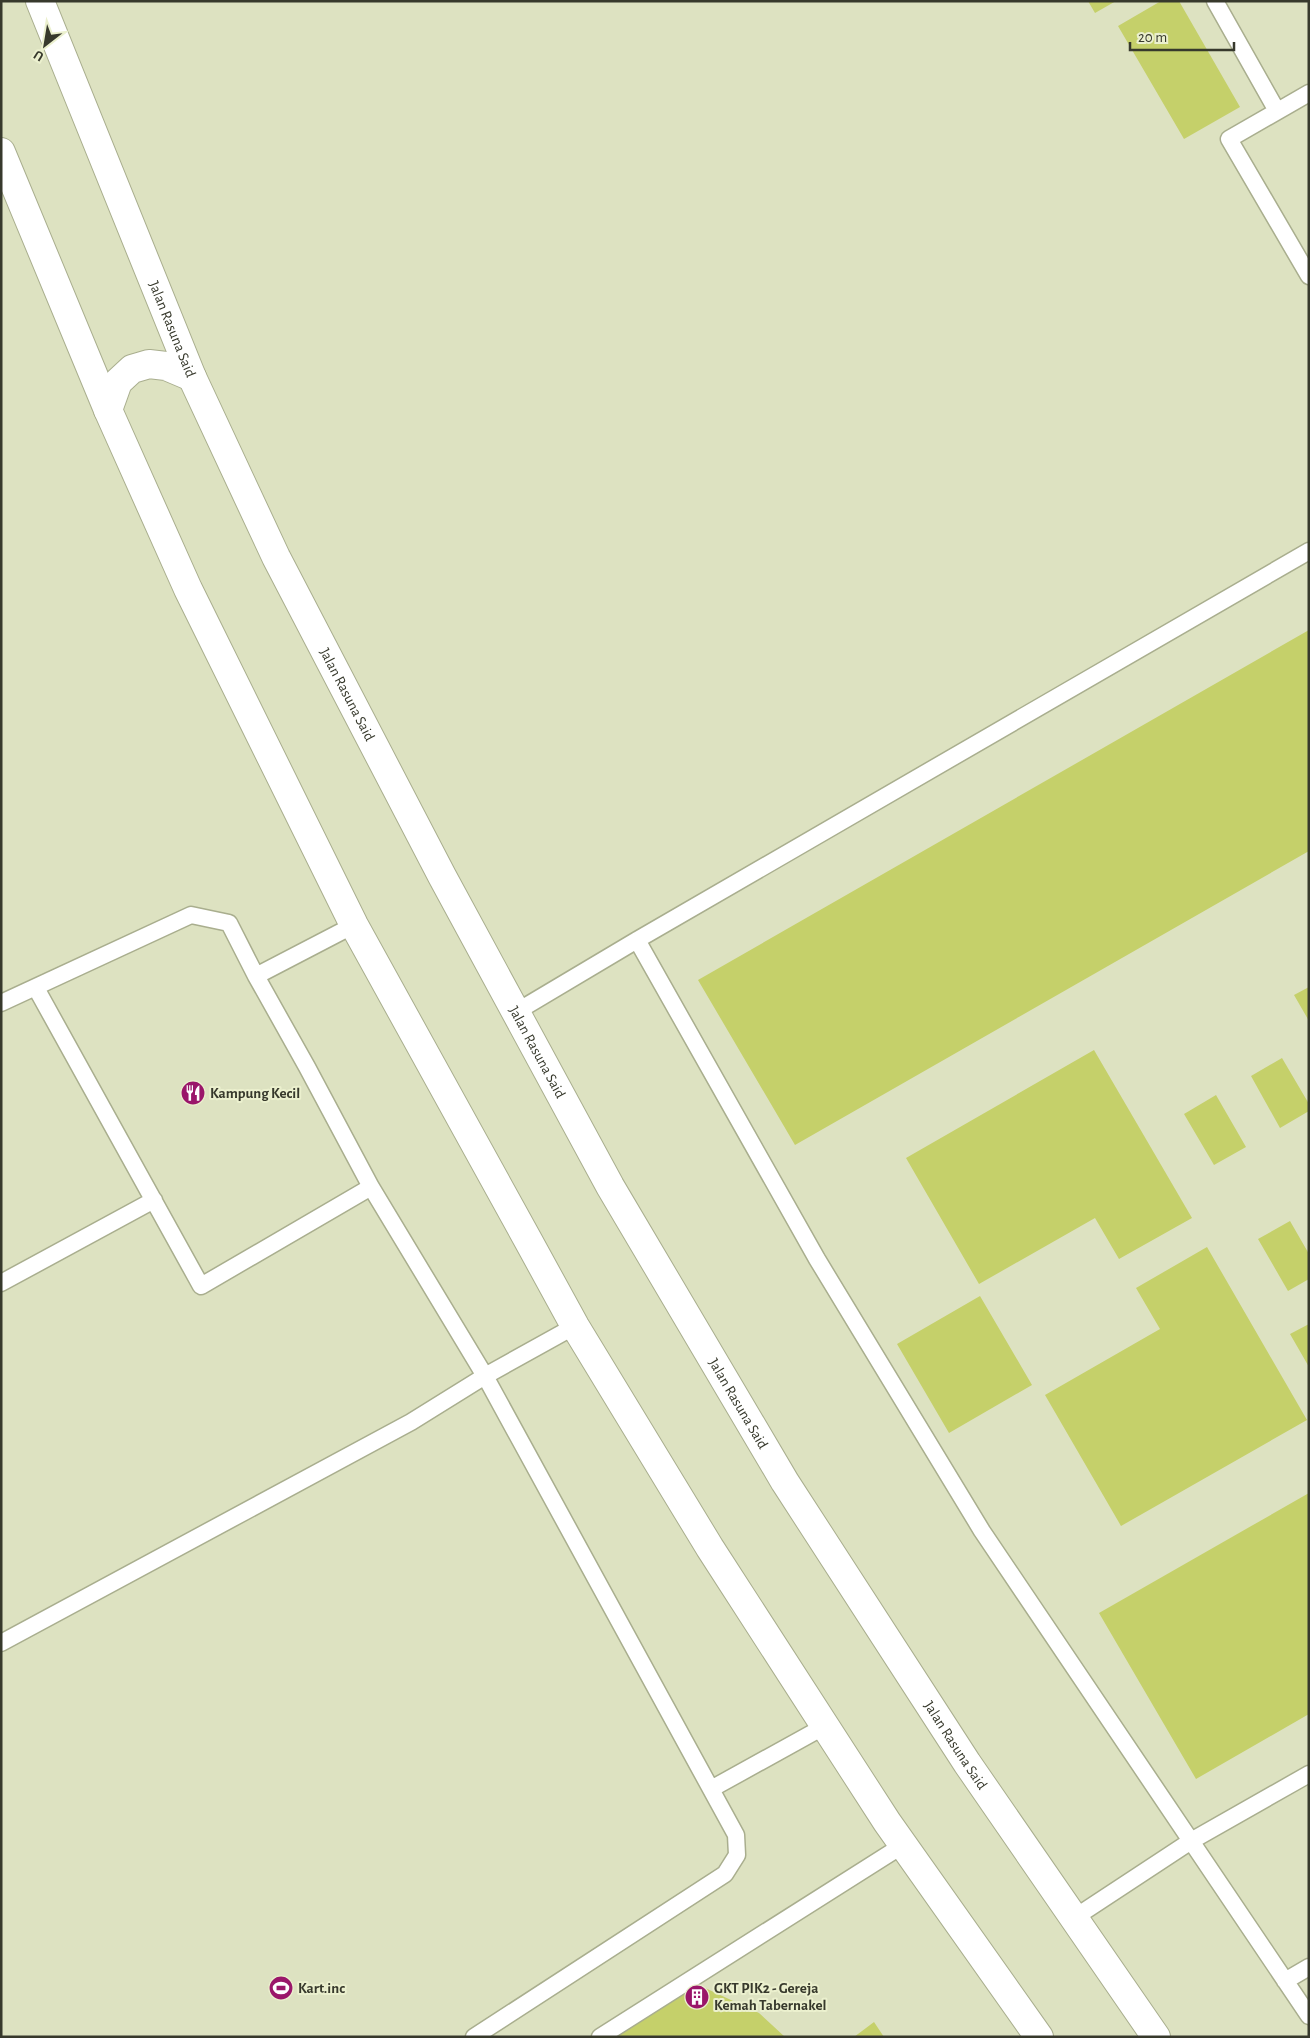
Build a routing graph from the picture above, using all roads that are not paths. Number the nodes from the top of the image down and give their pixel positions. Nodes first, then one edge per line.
1 (40, 1) edge
2 (1215, 1) edge
3 (1309, 94) edge
4 (1277, 111) junction
5 (1, 152) edge
6 (1309, 276) edge
7 (192, 377) junction
8 (108, 410) junction
9 (1309, 551) edge
10 (354, 925) junction
11 (637, 940) junction
12 (256, 976) junction
13 (36, 988) junction
14 (1, 1003) edge
15 (516, 1012) junction
16 (371, 1187) junction
17 (154, 1200) junction
18 (1, 1283) edge
19 (575, 1326) junction
20 (485, 1376) junction
21 (1, 1643) edge
22 (825, 1726) junction
23 (1309, 1774) edge
24 (711, 1789) junction
25 (1191, 1841) junction
26 (903, 1845) junction
27 (1074, 1918) junction
28 (1309, 1967) edge
29 (1285, 1980) junction
30 (1309, 2016) edge
31 (474, 2037) edge
32 (600, 2037) edge
33 (1039, 2037) edge
34 (1156, 2037) edge

1 - 7 street, Jalan Rasuna Said
2 - 4 lane
3 - 4 lane
4 - 6 lane
5 - 8 street
7 - 8 street
7 - 15 street, Jalan Rasuna Said
8 - 10 street
9 - 11 lane
10 - 12 lane
10 - 19 street
11 - 15 lane
11 - 25 lane
12 - 13 lane
12 - 16 lane
13 - 14 lane
13 - 17 lane
15 - 27 street, Jalan Rasuna Said
16 - 17 lane
16 - 20 lane
17 - 18 lane
19 - 20 lane
19 - 22 street
20 - 21 lane
20 - 24 lane
22 - 24 lane
22 - 26 street
23 - 25 lane
24 - 31 lane
25 - 27 lane
25 - 29 lane
26 - 32 lane
26 - 33 street
27 - 34 street, Jalan Rasuna Said
28 - 29 lane
29 - 30 lane

